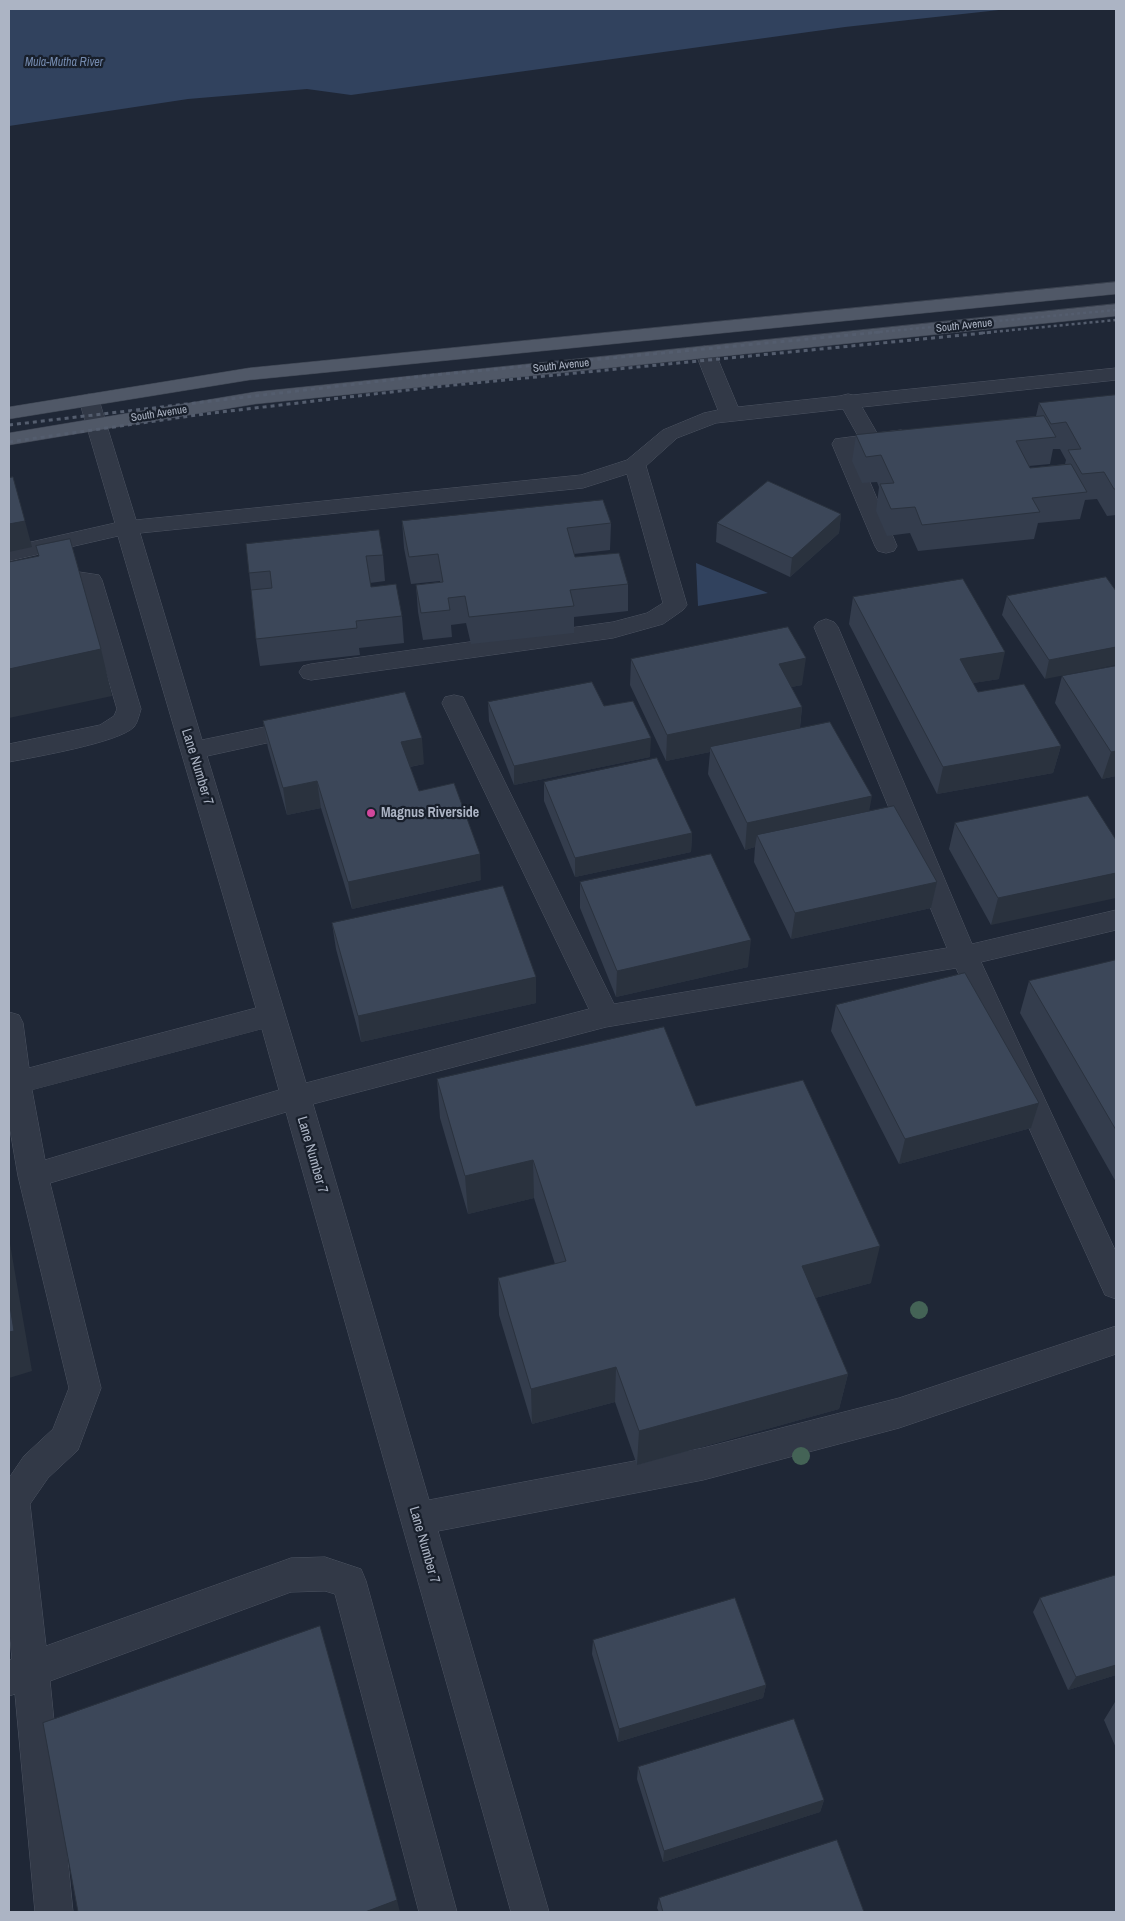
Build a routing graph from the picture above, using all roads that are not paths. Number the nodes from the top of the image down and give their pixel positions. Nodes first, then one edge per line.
1 (1116, 288) edge
2 (1116, 310) edge
3 (705, 352) junction
4 (1116, 374) edge
5 (89, 400) junction
6 (848, 400) junction
7 (9, 414) edge
8 (730, 414) junction
9 (95, 425) junction
10 (920, 434) edge
11 (9, 439) edge
12 (871, 440) junction
13 (635, 465) junction
14 (125, 528) junction
15 (886, 546) dead end
16 (9, 554) edge
17 (9, 594) edge
18 (826, 627) dead end
19 (311, 672) dead end
20 (454, 703) dead end
21 (323, 722) edge
22 (192, 751) junction
23 (9, 753) edge
24 (1116, 920) edge
25 (964, 956) junction
26 (271, 1015) junction
27 (606, 1016) junction
28 (9, 1023) edge
29 (16, 1083) junction
30 (296, 1097) junction
31 (34, 1176) junction
32 (1116, 1285) edge
33 (1116, 1340) edge
34 (417, 1519) junction
35 (20, 1674) edge
36 (54, 1912) edge
37 (438, 1912) edge
38 (530, 1912) edge

1 - 5 main road, South Avenue
2 - 3 main road, South Avenue
3 - 8 street
3 - 9 main road, South Avenue
4 - 6 street
5 - 7 main road, South Avenue
5 - 9 street, Lane Number 7
6 - 8 street
6 - 12 street
8 - 13 street
9 - 11 main road, South Avenue
9 - 14 street, Lane Number 7
10 - 12 street
12 - 15 street
13 - 14 street
13 - 19 street
14 - 16 street
14 - 22 street, Lane Number 7
17 - 23 street
18 - 25 street
20 - 27 street
21 - 22 street
22 - 26 street, Lane Number 7
24 - 25 street
25 - 27 street
25 - 32 street
26 - 29 street
26 - 30 street, Lane Number 7
27 - 30 street
28 - 29 street
29 - 31 street
30 - 31 street
30 - 34 street, Lane Number 7
31 - 35 street
33 - 34 street
34 - 38 street, Lane Number 7
35 - 36 street
35 - 37 street

